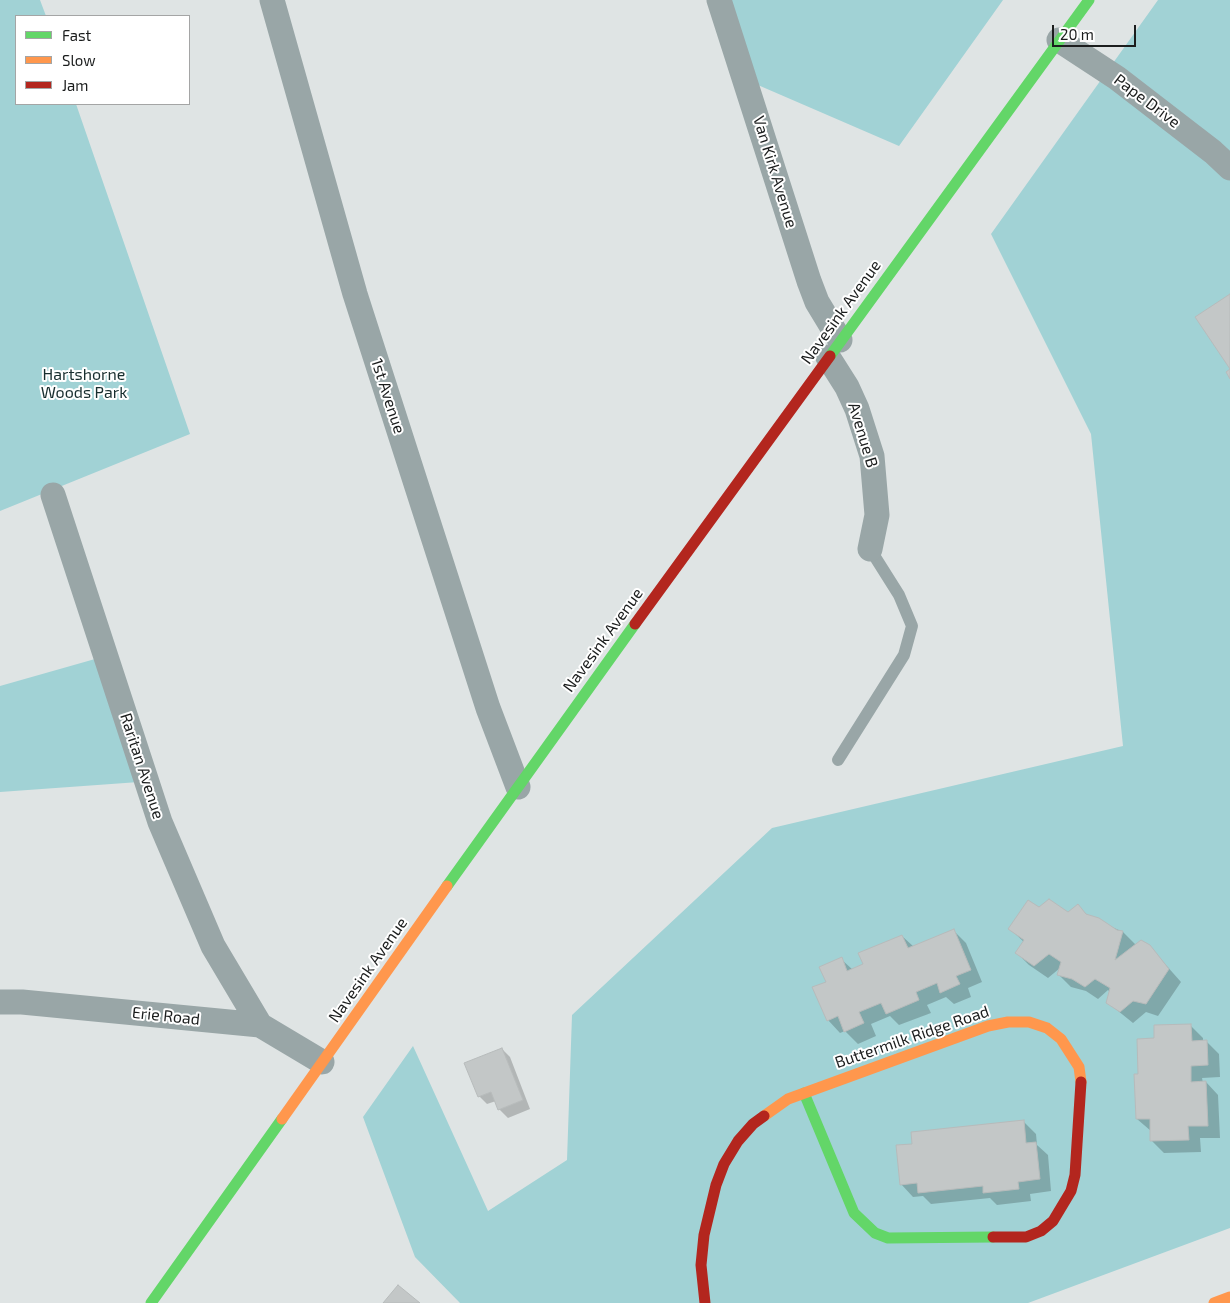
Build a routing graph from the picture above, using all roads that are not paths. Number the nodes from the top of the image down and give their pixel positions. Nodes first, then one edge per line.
1 (272, 0) edge
2 (720, 0) edge
3 (1089, 0) edge
4 (1060, 40) junction
5 (1230, 168) edge
6 (834, 348) junction
7 (53, 495) dead end
8 (870, 549) joint
9 (838, 760) dead end
10 (518, 787) junction
11 (0, 1002) edge
12 (260, 1025) junction
13 (322, 1062) junction
14 (804, 1093) junction
15 (1230, 1297) edge
16 (151, 1303) edge
17 (705, 1303) edge
18 (1214, 1303) edge

1 - 10 street, 1st Avenue
2 - 6 street, Van Kirk Avenue
3 - 4 main road, Navesink Avenue
4 - 5 street, Pape Drive
4 - 6 main road, Navesink Avenue
6 - 8 street, Avenue B
6 - 10 main road, Navesink Avenue
7 - 12 street, Raritan Avenue
8 - 9 lane
10 - 13 main road, Navesink Avenue
11 - 12 street, Erie Road
12 - 13 street, Erie Road
13 - 16 main road, Navesink Avenue
14 - 14 main road, Buttermilk Ridge Road
14 - 17 main road, Buttermilk Ridge Road
15 - 18 main road

